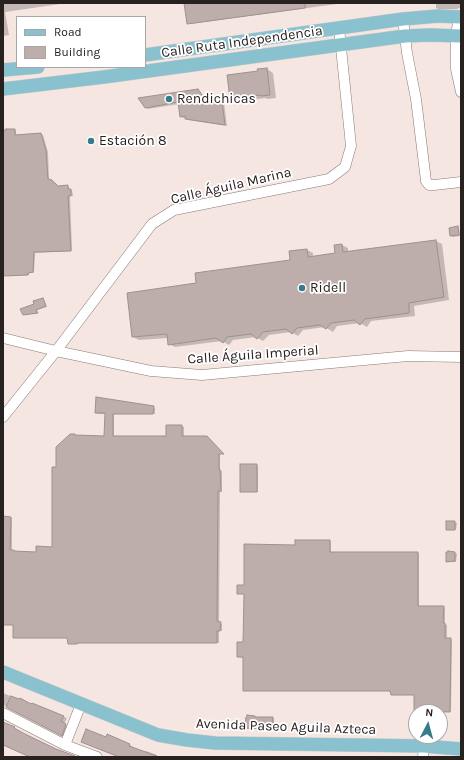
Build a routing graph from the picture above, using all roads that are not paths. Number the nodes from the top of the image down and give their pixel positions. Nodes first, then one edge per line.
1 (460, 17) edge
2 (403, 19) junction
3 (339, 28) junction
4 (458, 35) edge
5 (405, 36) junction
6 (342, 45) junction
7 (146, 55) edge
8 (26, 68) edge
9 (3, 70) edge
10 (3, 89) edge
11 (461, 92) edge
12 (461, 182) edge
13 (3, 338) edge
14 (56, 351) junction
15 (461, 357) edge
16 (3, 417) edge
17 (3, 672) edge
18 (81, 704) junction
19 (3, 713) edge
20 (65, 744) junction
21 (461, 749) edge
22 (423, 752) edge
23 (97, 757) edge

1 - 2 main road, Calle Ruta Independencia
1 - 4 street
2 - 3 main road, Calle Ruta Independencia
2 - 5 street
3 - 6 street, Calle Águila Marina
3 - 7 main road, Calle Ruta Independencia
4 - 5 main road, Calle Ruta Independencia
4 - 11 street
5 - 6 main road, Calle Ruta Independencia
5 - 12 street
6 - 10 main road, Calle Ruta Independencia
6 - 14 street, Calle Águila Marina
8 - 9 main road
13 - 14 street, Calle Águila Imperial
14 - 15 street, Calle Águila Imperial
14 - 16 street, Calle Águila Marina
17 - 18 main road, Avenida Paseo Aguila Azteca
18 - 20 street
18 - 22 main road, Avenida Paseo Aguila Azteca
19 - 20 street
20 - 23 street
21 - 22 main road, Avenida Paseo Aguila Azteca

